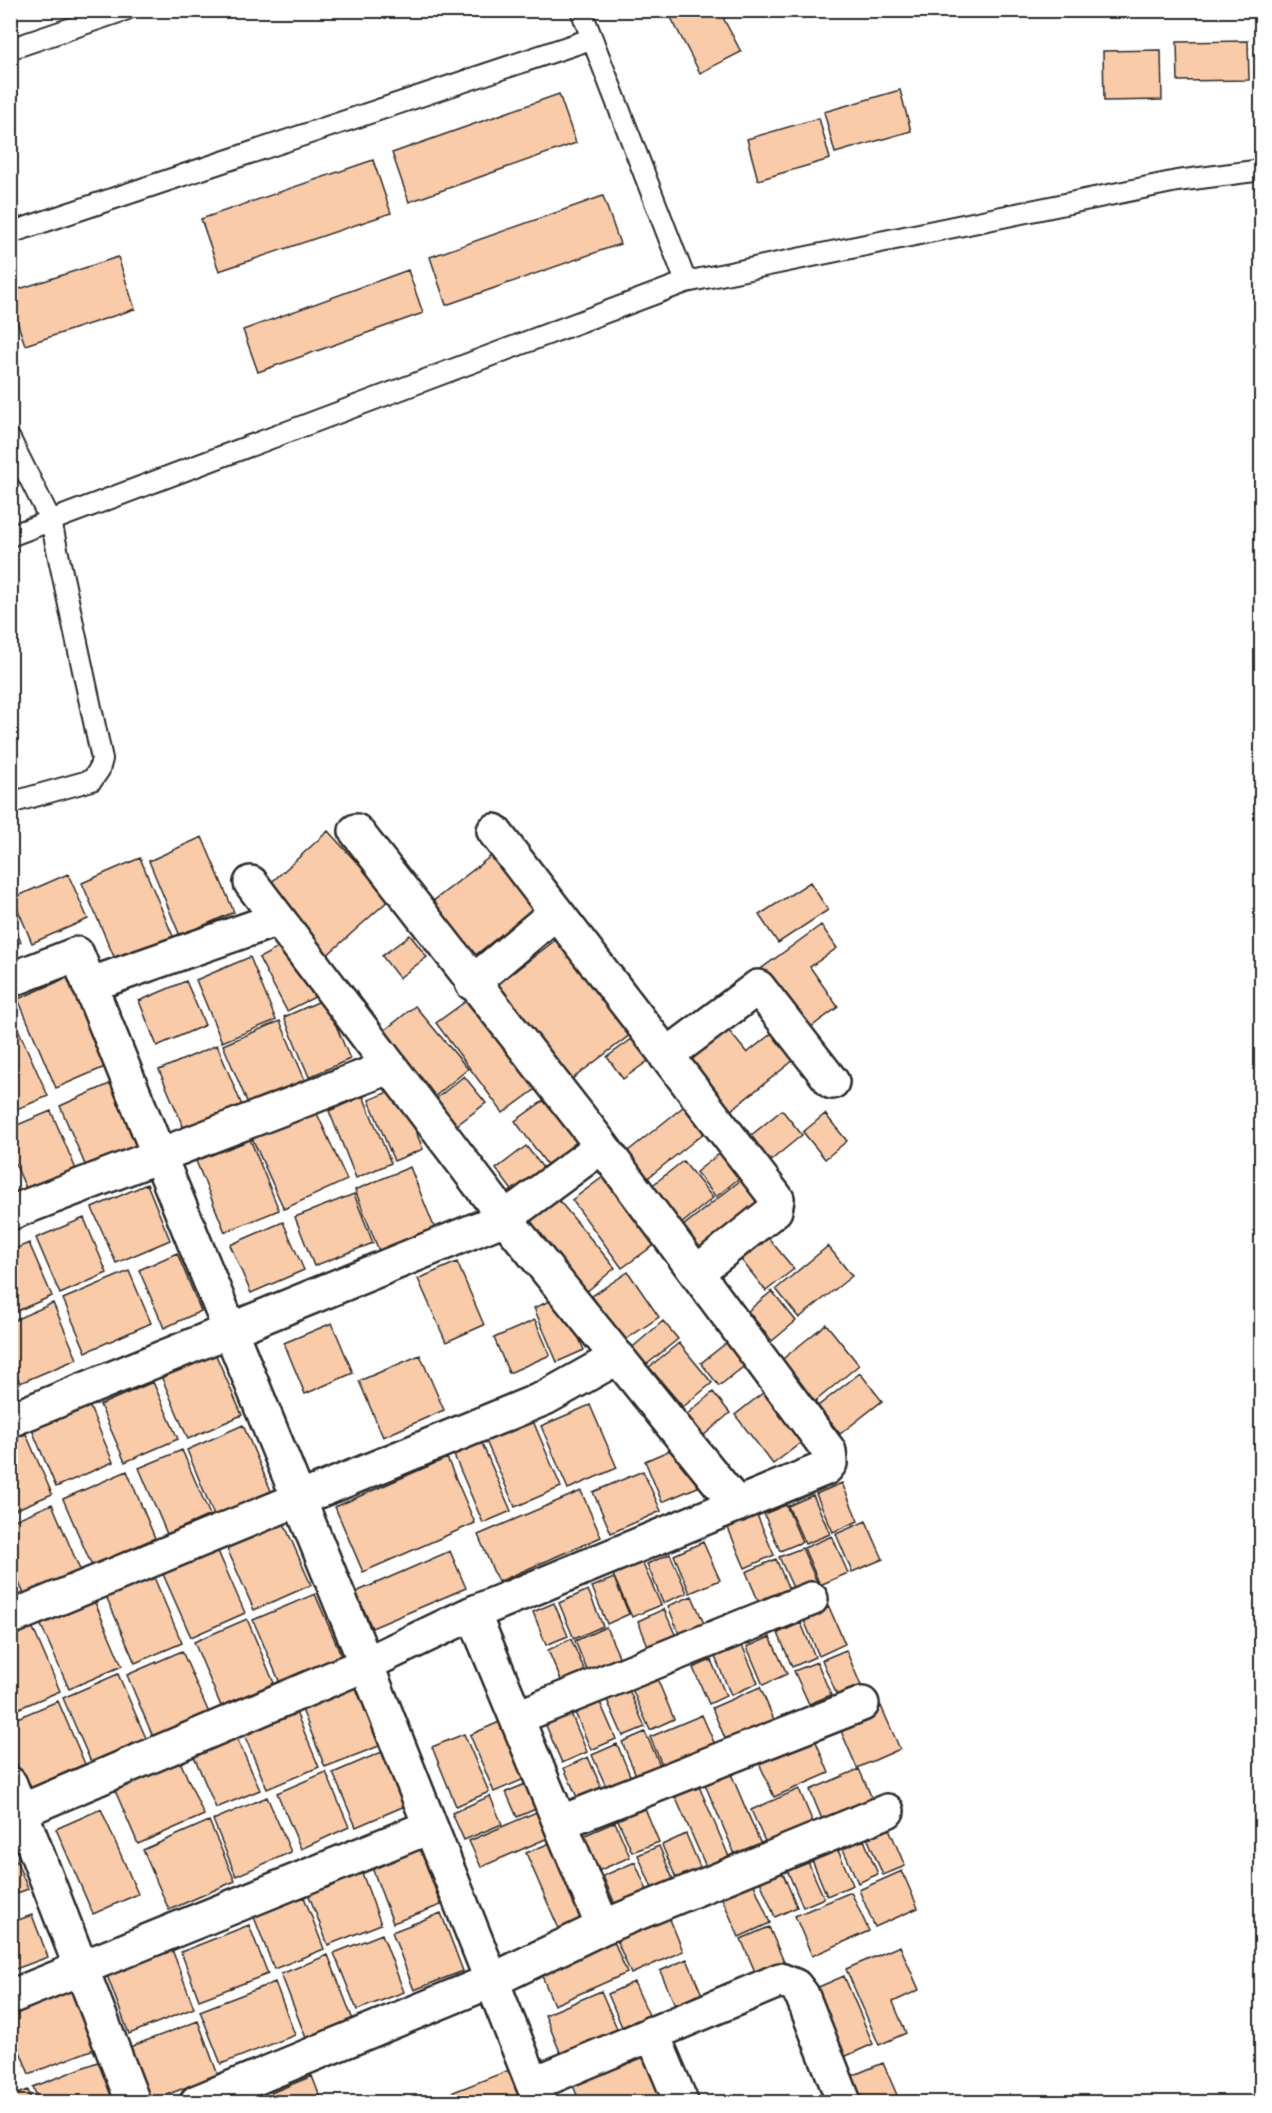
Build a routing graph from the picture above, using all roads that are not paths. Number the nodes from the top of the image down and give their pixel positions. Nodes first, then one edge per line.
1 (125, 10) edge
2 (581, 10) edge
3 (591, 39) junction
4 (10, 49) edge
5 (1262, 170) edge
6 (10, 233) edge
7 (686, 282) junction
8 (10, 440) edge
9 (51, 521) junction
10 (10, 536) edge
11 (10, 803) edge
12 (356, 831) dead end
13 (494, 831) dead end
14 (251, 884) dead end
15 (555, 913) junction
16 (278, 919) junction
17 (10, 980) edge
18 (472, 983) junction
19 (89, 985) junction
20 (666, 1056) junction
21 (388, 1066) junction
22 (832, 1082) dead end
23 (602, 1146) junction
24 (158, 1155) junction
25 (10, 1213) edge
26 (505, 1218) junction
27 (697, 1272) junction
28 (229, 1331) junction
29 (618, 1357) junction
30 (10, 1420) edge
31 (298, 1499) junction
32 (737, 1505) junction
33 (811, 1599) dead end
34 (474, 1613) junction
35 (10, 1618) edge
36 (366, 1664) junction
37 (862, 1704) dead end
38 (518, 1717) junction
39 (14, 1804) edge
40 (887, 1811) dead end
41 (562, 1822) junction
42 (429, 1827) junction
43 (603, 1927) junction
44 (83, 1969) junction
45 (491, 1981) junction
46 (10, 1997) edge
47 (652, 2033) junction
48 (536, 2093) edge
49 (133, 2103) edge
50 (197, 2103) edge
51 (681, 2103) edge
52 (844, 2103) edge

1 - 4 lane
2 - 3 lane
3 - 6 lane
3 - 7 lane
5 - 7 lane
7 - 9 lane
8 - 9 lane
9 - 10 lane
9 - 11 lane
12 - 18 street
13 - 15 street
14 - 16 street
15 - 18 street
15 - 20 street
16 - 19 street
16 - 21 street
17 - 19 street
18 - 23 street
19 - 24 street
20 - 22 street
20 - 27 street
21 - 24 street
21 - 26 street
23 - 26 street
23 - 27 street
24 - 25 street
24 - 28 street
26 - 28 street
26 - 29 street
27 - 32 street
28 - 30 street
28 - 31 street
29 - 31 street
29 - 32 street
31 - 35 street
31 - 36 street
32 - 34 street
33 - 38 street
34 - 36 street
34 - 38 street
36 - 39 street
36 - 42 street
37 - 41 street
38 - 41 street
39 - 44 street
40 - 43 street
41 - 43 street
42 - 44 street
42 - 45 street
43 - 45 street
44 - 46 street
44 - 49 street
45 - 48 street
45 - 50 street
47 - 48 street
47 - 51 street
47 - 52 street

